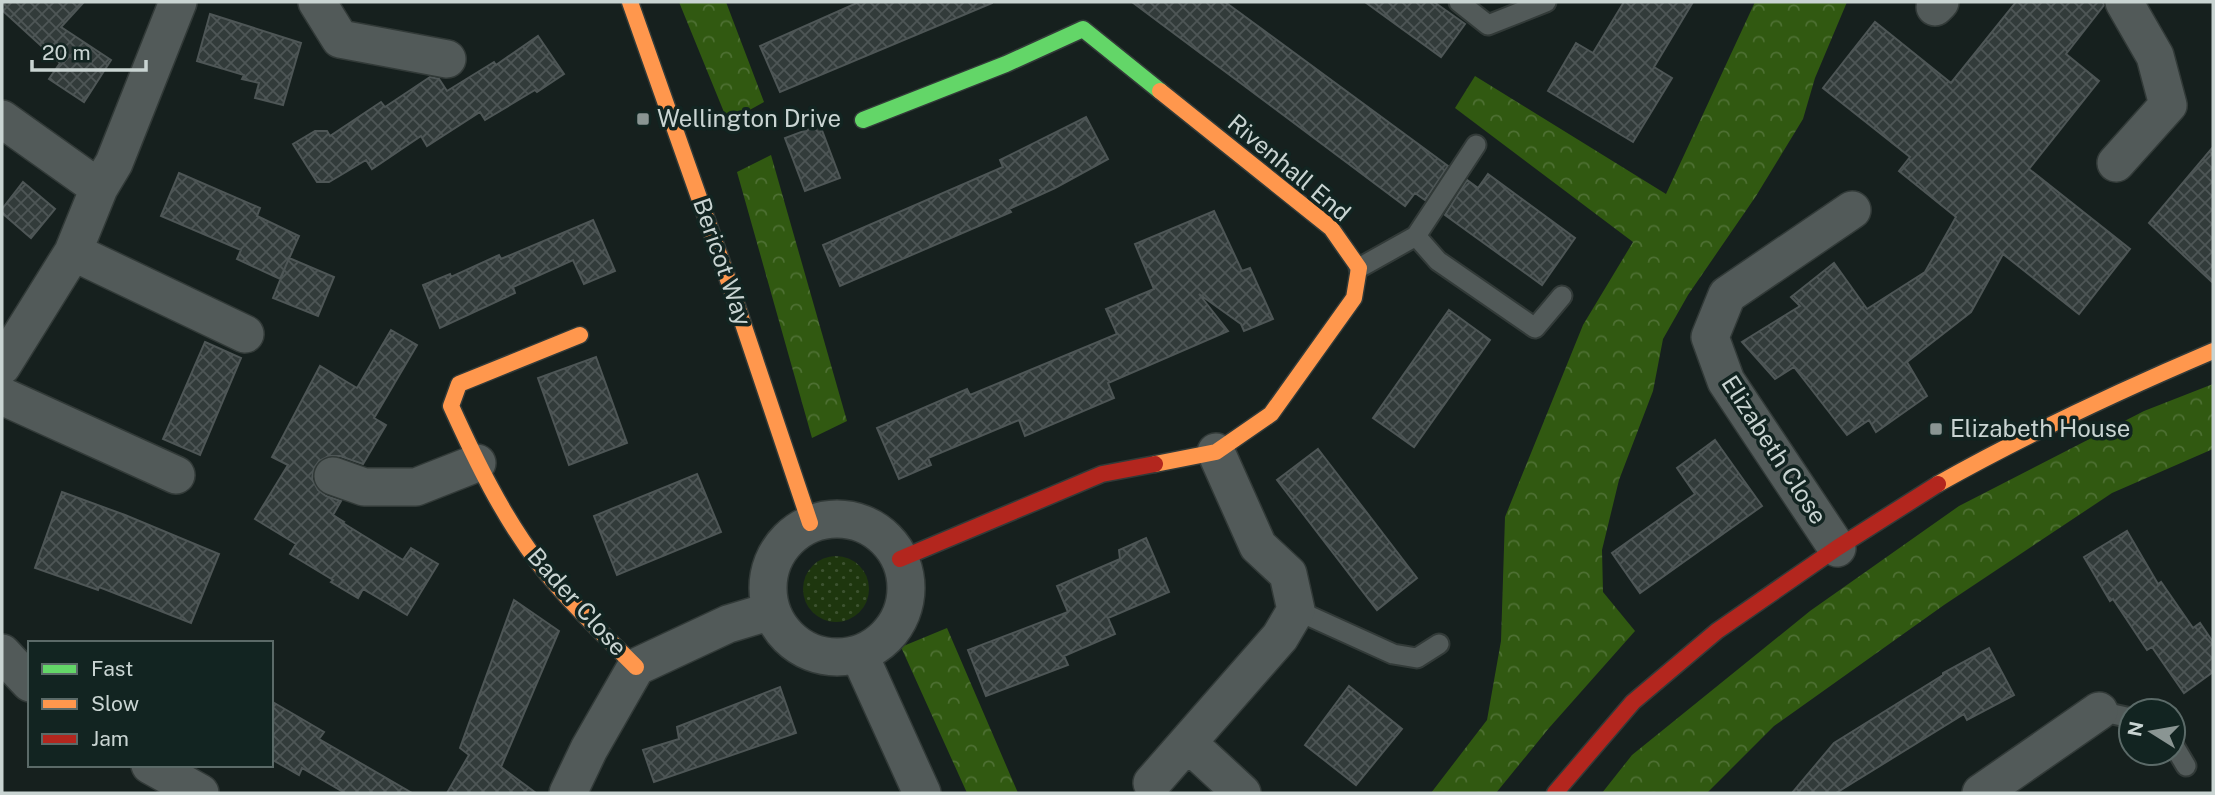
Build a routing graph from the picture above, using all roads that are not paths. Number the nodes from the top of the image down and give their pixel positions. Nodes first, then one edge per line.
1 (178, 2) edge
2 (317, 2) edge
3 (629, 2) edge
4 (1459, 2) edge
5 (1546, 2) edge
6 (2124, 2) edge
7 (447, 59) dead end
8 (2, 119) edge
9 (863, 121) dead end
10 (1476, 145) dead end
11 (2116, 163) dead end
12 (99, 188) junction
13 (1852, 210) dead end
14 (1416, 236) junction
15 (73, 252) junction
16 (1359, 268) junction
17 (1562, 296) dead end
18 (245, 334) dead end
19 (580, 335) dead end
20 (2213, 351) edge
21 (2, 366) edge
22 (2, 396) edge
23 (1216, 452) junction
24 (477, 463) junction
25 (176, 475) dead end
26 (332, 476) dead end
27 (810, 523) junction
28 (1837, 548) junction
29 (900, 559) junction
30 (1296, 610) junction
31 (771, 611) junction
32 (1439, 644) dead end
33 (2, 653) edge
34 (859, 654) junction
35 (636, 667) junction
36 (28, 681) edge
37 (2115, 714) edge
38 (1189, 744) junction
39 (154, 767) edge
40 (1152, 783) dead end
41 (200, 793) edge
42 (568, 793) edge
43 (922, 793) edge
44 (1242, 793) edge
45 (1555, 793) edge
46 (1981, 793) edge

1 - 12 street
2 - 7 street
3 - 27 street, Bericot Way
4 - 5 lane
6 - 11 street
8 - 12 street
9 - 16 street, Rivenhall End
10 - 14 lane
12 - 15 street
13 - 28 street, Elizabeth Close
14 - 16 lane
14 - 17 lane
15 - 18 street
15 - 21 street
16 - 23 street
19 - 24 street, Bader Close
20 - 28 street
22 - 25 street
23 - 29 street
23 - 30 street
24 - 26 street
24 - 35 street, Bader Close
27 - 29 street
27 - 31 street
28 - 45 street
29 - 34 street
30 - 32 lane
30 - 38 street
31 - 34 street
31 - 35 street
33 - 36 street
34 - 43 street
35 - 42 street
37 - 46 street
38 - 40 street
38 - 44 street
39 - 41 street

